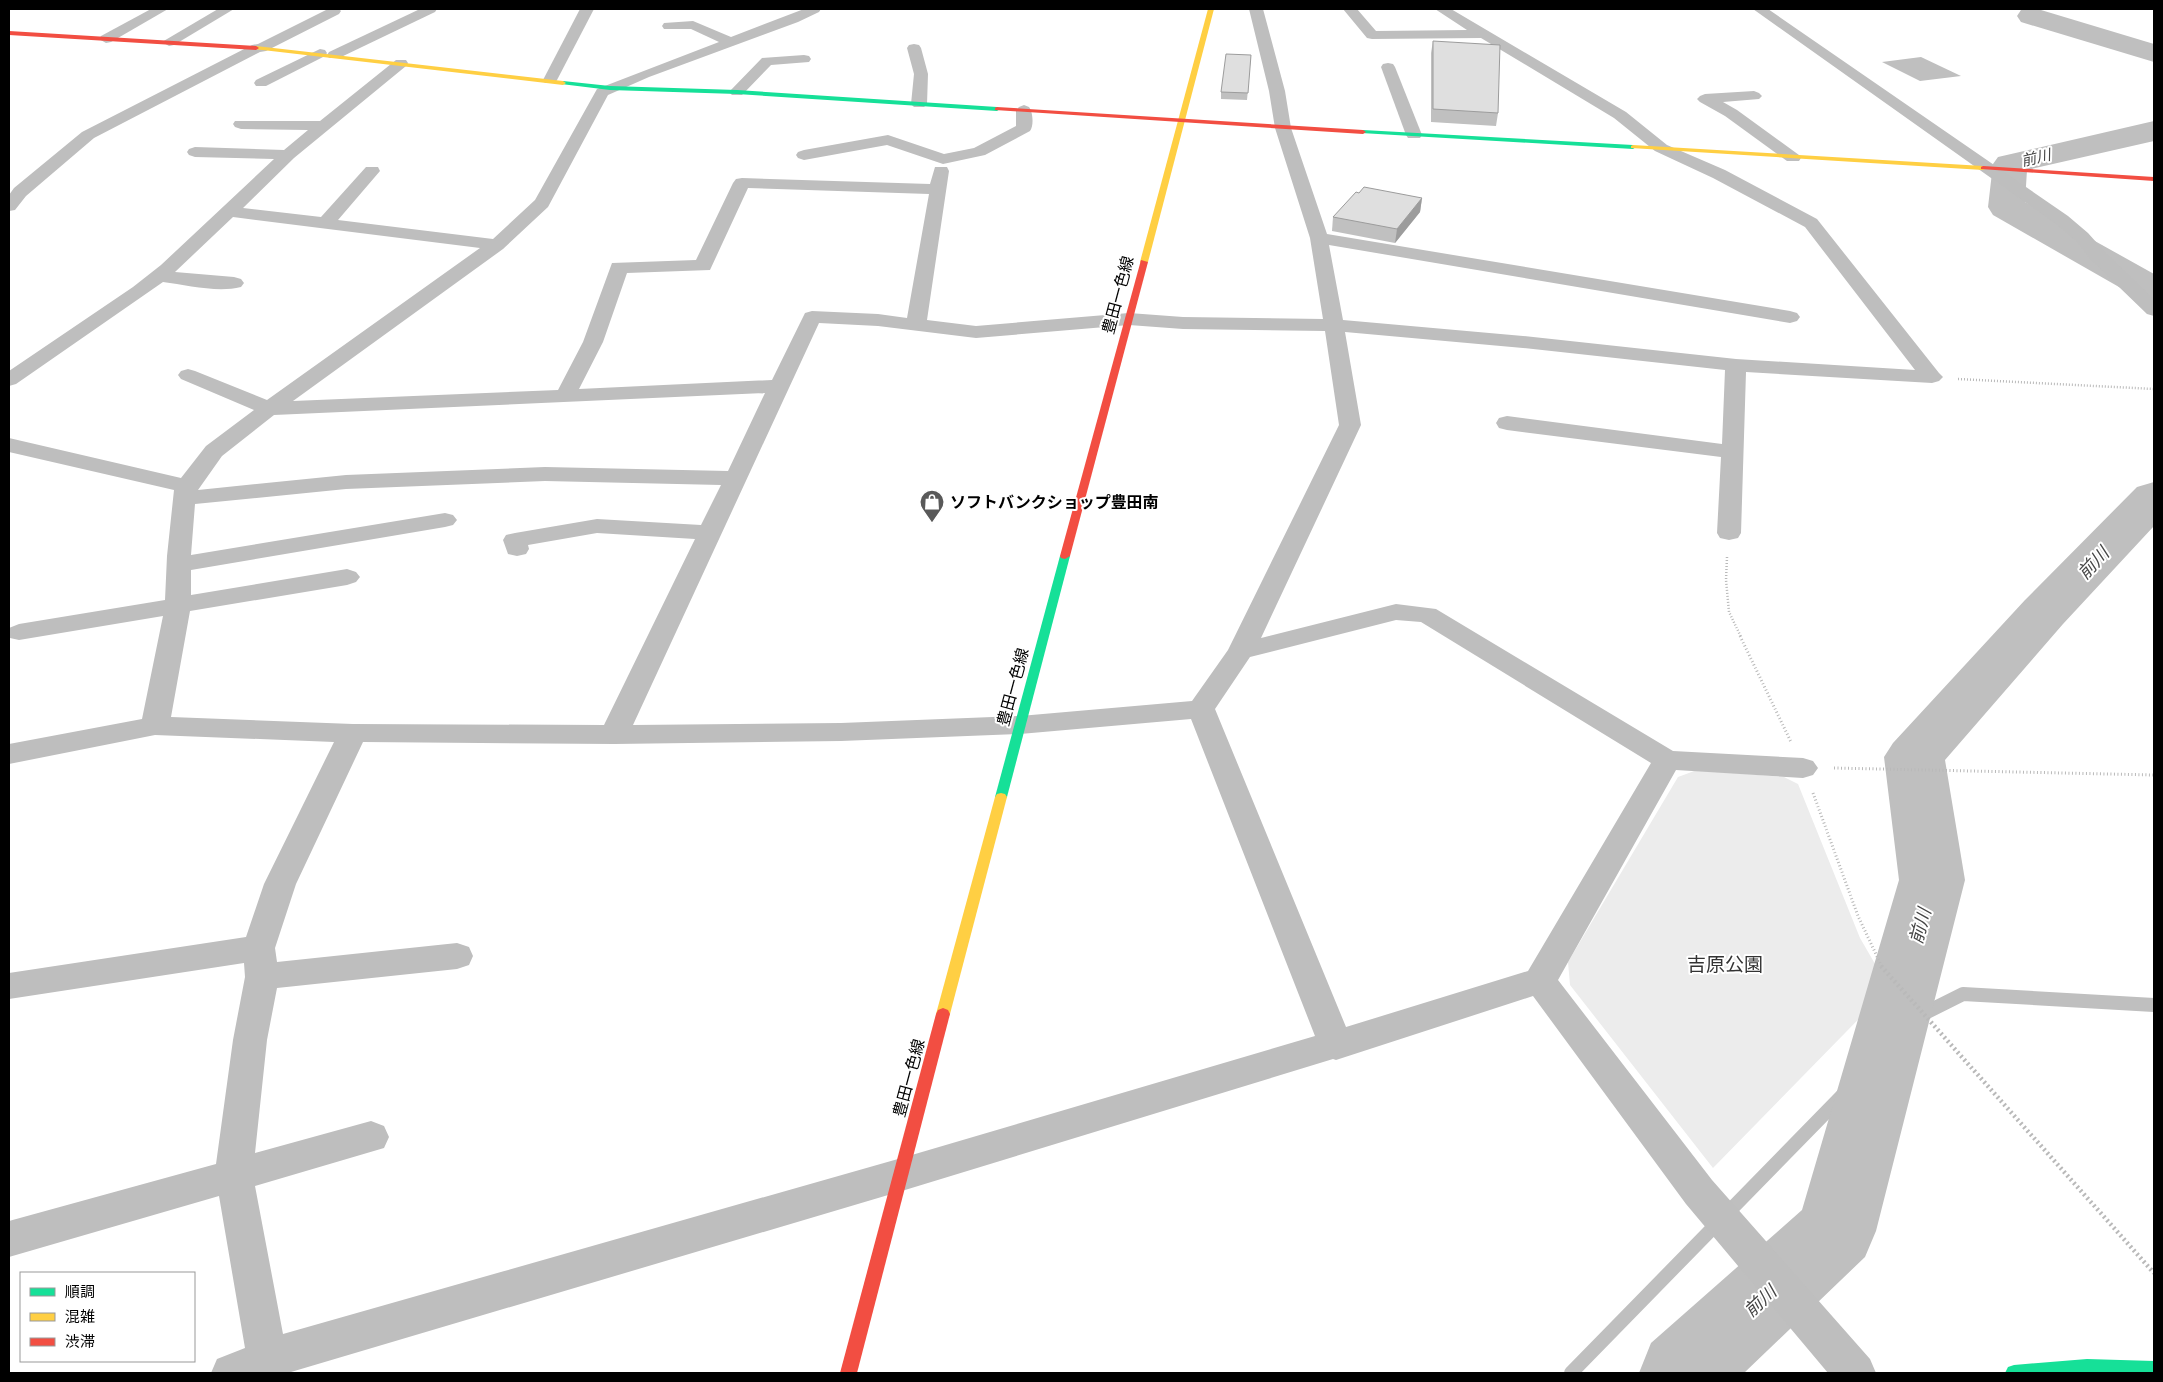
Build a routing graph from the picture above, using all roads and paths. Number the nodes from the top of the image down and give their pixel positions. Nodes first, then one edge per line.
1 (161, 9) edge
2 (227, 9) edge
3 (430, 9) edge
4 (588, 9) edge
5 (814, 9) edge
6 (1211, 9) edge
7 (1256, 9) edge
8 (1350, 9) edge
9 (1442, 9) edge
10 (1760, 9) edge
11 (334, 11) dead end
12 (775, 14) dead end
13 (792, 19) junction
14 (669, 26) dead end
15 (9, 33) edge
16 (1482, 34) junction
17 (106, 39) junction
18 (169, 42) junction
19 (731, 42) junction
20 (259, 48) junction
21 (914, 48) dead end
22 (327, 54) junction
23 (804, 59) dead end
24 (401, 63) junction
25 (1388, 67) dead end
26 (550, 80) junction
27 (261, 83) dead end
28 (610, 88) junction
29 (737, 92) junction
30 (1754, 96) dead end
31 (919, 104) junction
32 (1024, 110) junction
33 (1180, 122) junction
34 (241, 124) dead end
35 (323, 126) junction
36 (1283, 128) junction
37 (1414, 135) junction
38 (1661, 148) junction
39 (196, 152) dead end
40 (288, 155) junction
41 (804, 155) dead end
42 (1794, 158) junction
43 (943, 159) junction
44 (1990, 170) junction
45 (372, 171) dead end
46 (2154, 179) edge
47 (937, 189) junction
48 (9, 206) edge
49 (228, 211) junction
50 (326, 222) junction
51 (1319, 238) junction
52 (497, 245) junction
53 (159, 276) junction
54 (234, 283) dead end
55 (2154, 310) edge
56 (1790, 317) dead end
57 (1129, 319) junction
58 (916, 324) junction
59 (1334, 325) junction
60 (1736, 365) junction
61 (188, 375) dead end
62 (1932, 377) junction
63 (9, 380) edge
64 (779, 386) junction
65 (2154, 389) edge
66 (566, 394) junction
67 (270, 409) junction
68 (1507, 423) dead end
69 (12, 450) edge
70 (1732, 452) junction
71 (734, 478) junction
72 (185, 492) junction
73 (445, 520) dead end
74 (711, 533) junction
75 (1729, 533) joint
76 (517, 549) dead end
77 (179, 565) junction
78 (347, 577) dead end
79 (178, 606) junction
80 (19, 632) dead end
81 (1241, 651) junction
82 (1201, 709) junction
83 (1020, 725) junction
84 (154, 726) junction
85 (353, 733) junction
86 (614, 735) junction
87 (9, 754) edge
88 (1666, 760) junction
89 (1803, 768) junction
90 (2154, 775) edge
91 (457, 956) dead end
92 (261, 962) junction
93 (1540, 981) junction
94 (9, 986) edge
95 (1336, 1046) junction
96 (371, 1137) dead end
97 (900, 1175) junction
98 (236, 1176) junction
99 (9, 1240) edge
100 (2154, 1273) edge
101 (257, 1369) edge
102 (2154, 1369) edge
103 (848, 1373) edge
104 (1855, 1373) edge
105 (2014, 1373) edge

1 - 17 street
2 - 18 street
3 - 22 street
4 - 26 street
5 - 13 street
6 - 33 street, 豊田一色線
7 - 36 street
8 - 16 street
9 - 16 street
10 - 44 street
11 - 20 street
12 - 13 street
13 - 19 street
14 - 19 street
15 - 17 street
16 - 38 street
17 - 18 street
18 - 20 street
19 - 28 street
20 - 22 street
20 - 48 street
21 - 31 street
22 - 24 street
22 - 27 street
23 - 29 street
24 - 26 street
24 - 35 street
25 - 37 street
26 - 28 street
28 - 29 street
28 - 52 street
29 - 31 street
30 - 42 street
31 - 32 street
32 - 33 street
32 - 43 street
33 - 36 street
33 - 57 street, 豊田一色線
34 - 35 street
35 - 40 street
36 - 37 street
36 - 51 street
37 - 38 street
38 - 42 street
38 - 62 street
39 - 40 street
40 - 49 street
41 - 43 street
42 - 44 street
43 - 47 street
44 - 46 street
44 - 55 street
45 - 50 street
47 - 58 street
47 - 66 street
49 - 50 street
49 - 53 street
50 - 52 street
51 - 56 street
51 - 59 street
52 - 67 street
53 - 54 street
53 - 63 street
57 - 58 street
57 - 59 street
57 - 83 street, 豊田一色線
58 - 64 street
59 - 60 street
59 - 81 street
60 - 62 street
60 - 70 street
61 - 67 street
62 - 65 path
64 - 66 street
64 - 71 street
66 - 67 street
67 - 72 street
68 - 70 street
69 - 72 street
70 - 75 street
71 - 72 street
71 - 74 street
72 - 77 street
73 - 77 street
74 - 76 street
74 - 86 street
75 - 89 path
77 - 79 street
78 - 79 street
79 - 80 street
79 - 84 street
81 - 82 street
81 - 88 street
82 - 83 street
82 - 95 street
83 - 86 street
83 - 97 street, 豊田一色線
84 - 85 street
84 - 87 street
85 - 86 street
85 - 92 street
88 - 89 street
88 - 93 street
89 - 90 path
89 - 100 path
91 - 92 street
92 - 94 street
92 - 98 street
93 - 95 street
93 - 104 street
95 - 97 street
96 - 98 street
97 - 101 street
97 - 103 street, 豊田一色線
98 - 99 street
98 - 101 street
102 - 105 street

